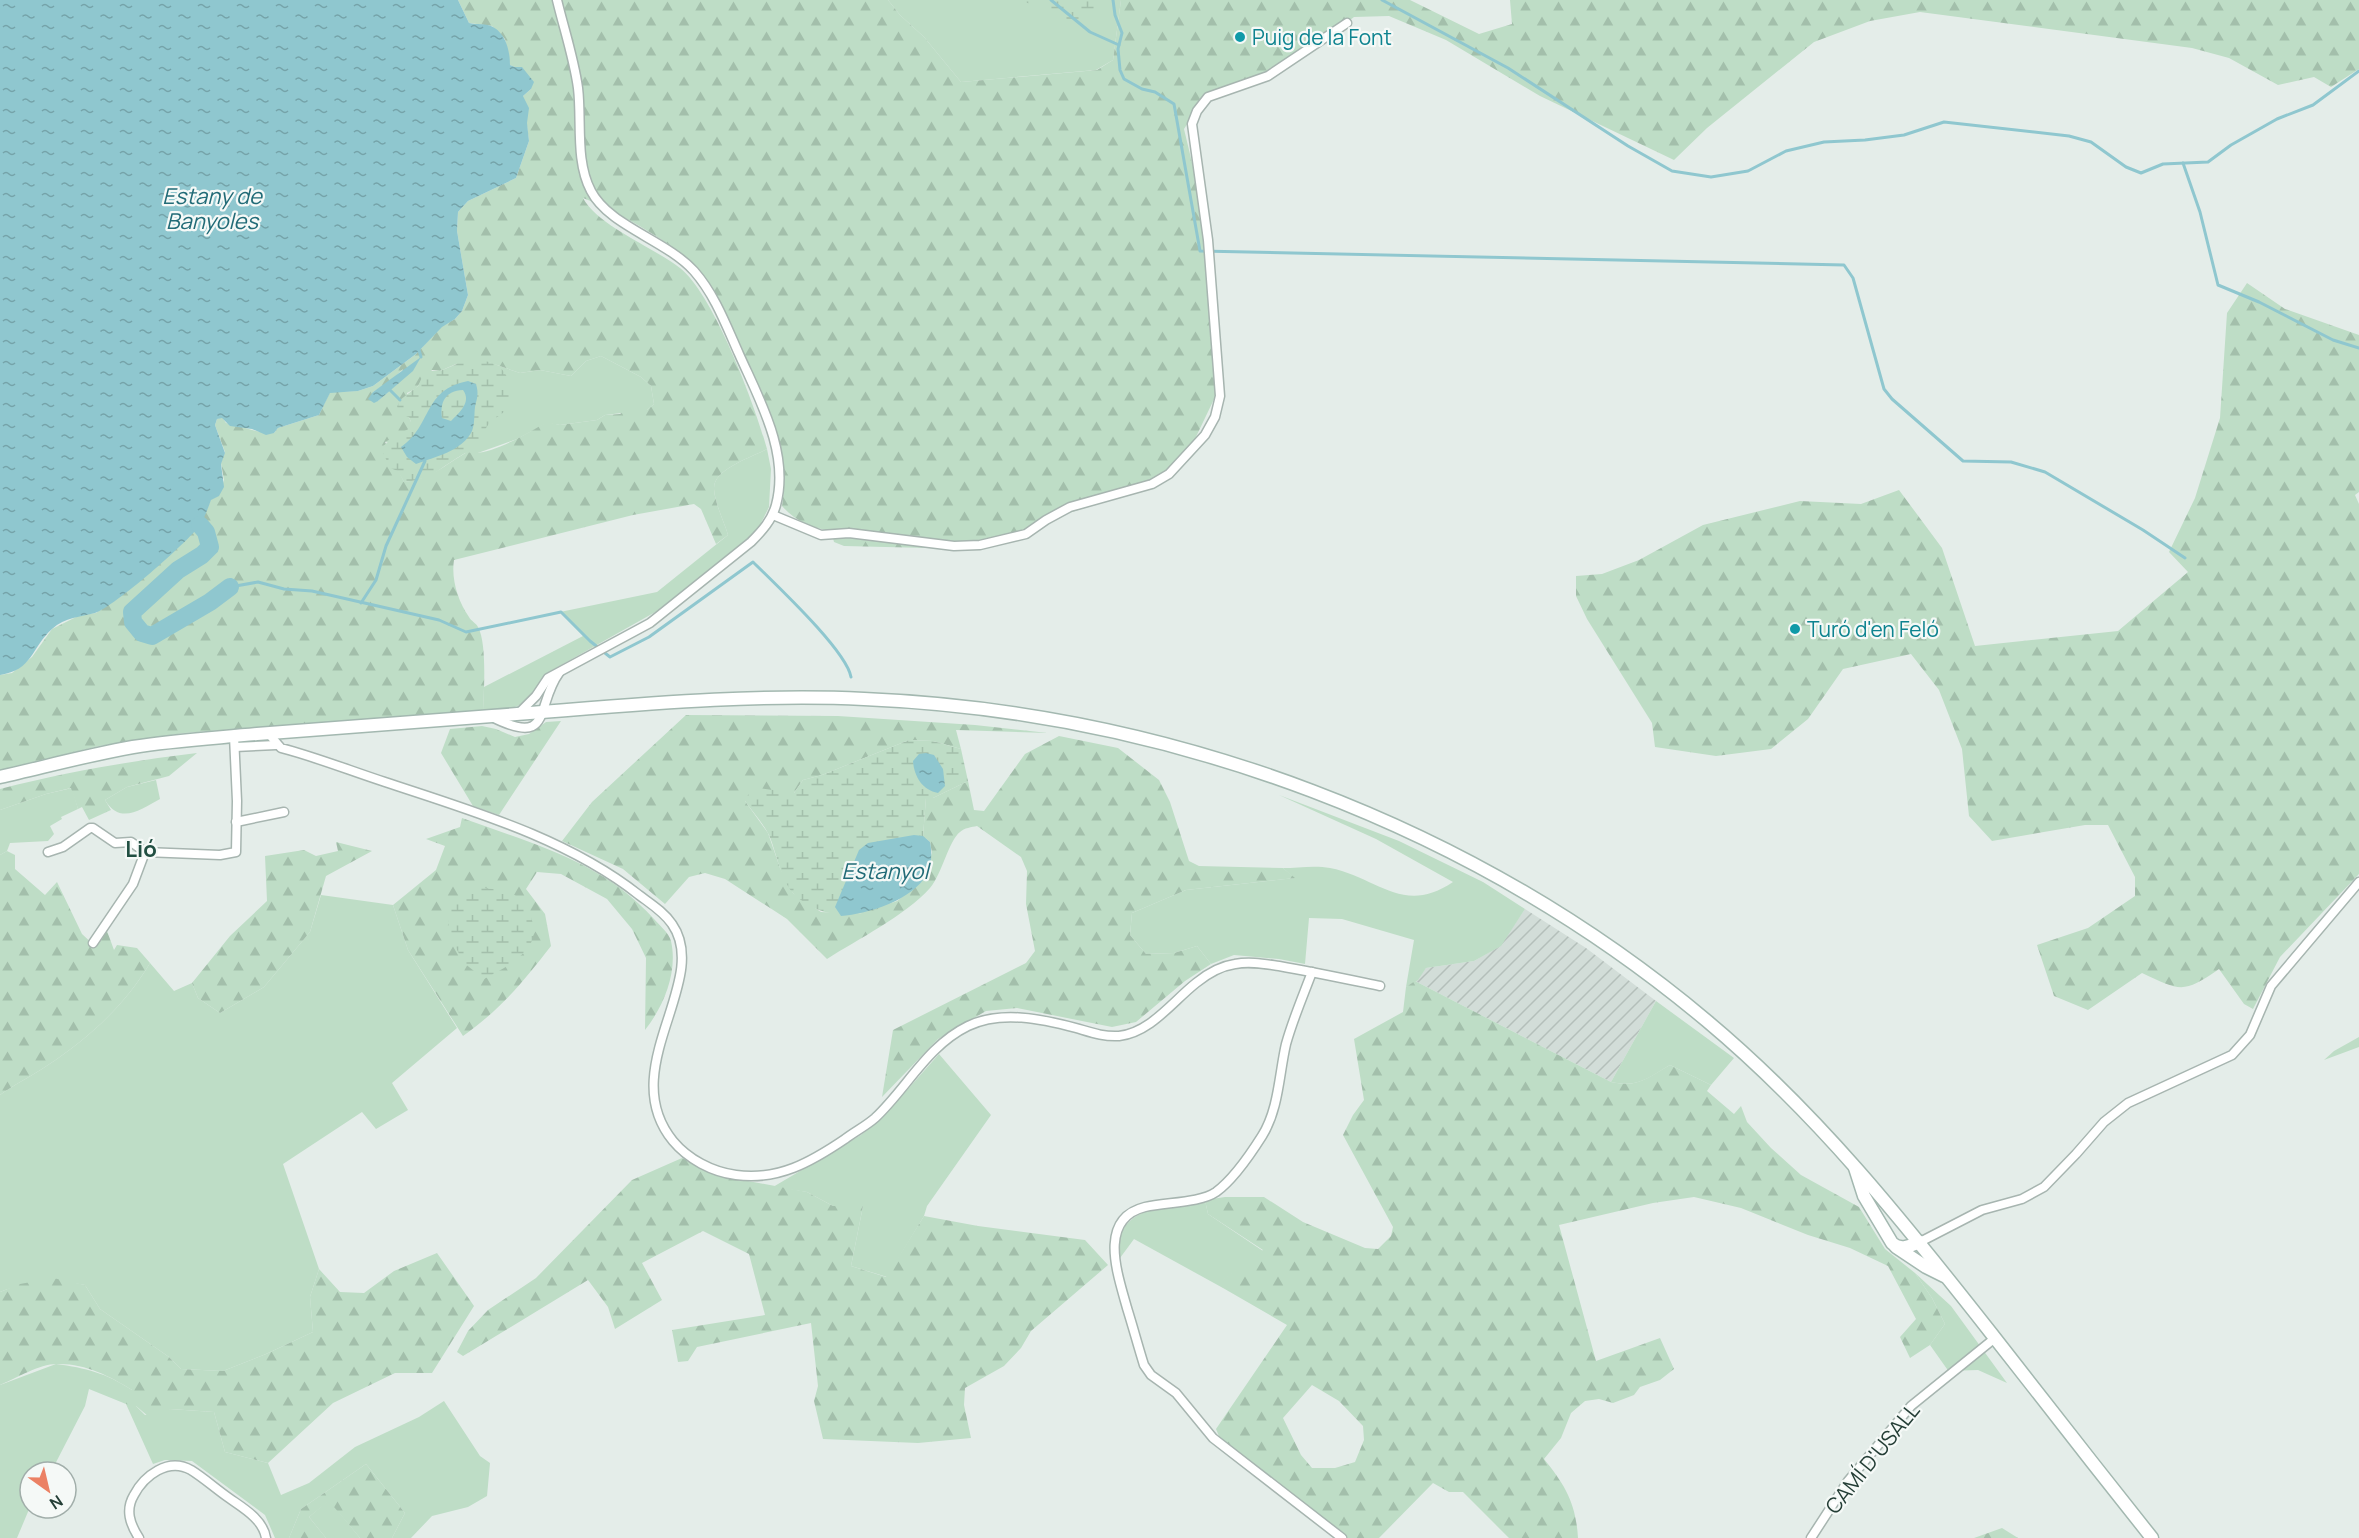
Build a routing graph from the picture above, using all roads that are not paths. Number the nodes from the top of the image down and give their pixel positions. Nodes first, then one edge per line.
1 (557, 0) edge
2 (1347, 23) dead end
3 (773, 515) junction
4 (561, 670) junction
5 (549, 692) junction
6 (536, 696) junction
7 (566, 711) junction
8 (543, 712) junction
9 (518, 714) junction
10 (491, 716) junction
11 (287, 732) junction
12 (268, 734) junction
13 (234, 742) junction
14 (276, 745) junction
15 (288, 750) junction
16 (0, 777) edge
17 (284, 812) dead end
18 (236, 822) junction
19 (48, 852) dead end
20 (145, 852) junction
21 (2359, 882) edge
22 (93, 943) dead end
23 (1312, 972) junction
24 (1380, 986) dead end
25 (1852, 1161) junction
26 (1920, 1242) junction
27 (1896, 1247) junction
28 (1948, 1278) junction
29 (1995, 1338) junction
30 (139, 1538) edge
31 (266, 1538) edge
32 (1342, 1538) edge
33 (1811, 1538) edge
34 (2152, 1538) edge

1 - 3 street
2 - 3 street
3 - 4 street
4 - 5 street
4 - 6 street
5 - 7 street
5 - 8 street
6 - 8 street
6 - 9 street
7 - 8 main road
7 - 25 main road
8 - 9 main road
8 - 10 street
9 - 10 main road
10 - 11 main road
11 - 12 main road
11 - 15 street
12 - 13 main road
12 - 14 street
13 - 14 street
13 - 16 main road
13 - 18 street
14 - 15 street
15 - 23 street
17 - 18 street
18 - 20 street
19 - 20 street
20 - 22 street
21 - 26 street
23 - 24 street
23 - 32 street
25 - 26 main road
25 - 27 main road
26 - 27 main road
26 - 28 main road
27 - 28 main road
28 - 29 main road
29 - 33 street, CAMÍ D'USALL
29 - 34 main road
30 - 31 street

